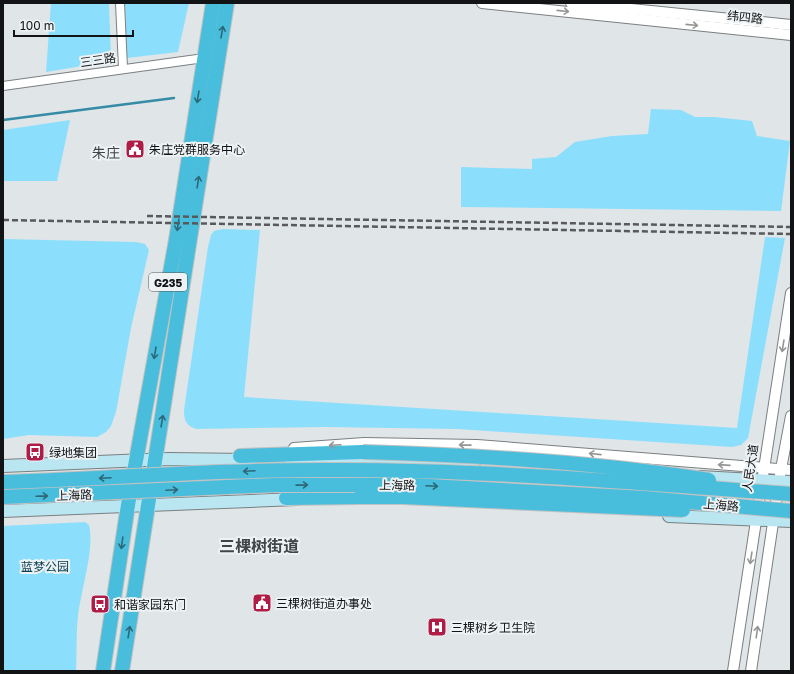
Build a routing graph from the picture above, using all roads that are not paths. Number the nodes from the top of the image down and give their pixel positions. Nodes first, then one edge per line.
1 (120, 3) edge
2 (213, 3) edge
3 (227, 3) edge
4 (482, 3) edge
5 (571, 3) edge
6 (791, 25) edge
7 (791, 35) edge
8 (197, 59) dead end
9 (123, 68) junction
10 (3, 86) edge
11 (791, 293) edge
12 (791, 416) edge
13 (240, 456) junction
14 (162, 459) junction
15 (136, 460) junction
16 (3, 466) edge
17 (763, 468) junction
18 (786, 470) edge
19 (762, 480) junction
20 (3, 482) edge
21 (787, 484) edge
22 (791, 494) edge
23 (3, 497) edge
24 (286, 498) junction
25 (149, 503) junction
26 (128, 505) junction
27 (3, 511) edge
28 (791, 512) edge
29 (756, 520) junction
30 (773, 520) junction
31 (791, 521) edge
32 (103, 671) edge
33 (122, 671) edge
34 (733, 671) edge
35 (751, 671) edge

1 - 9 street
2 -> 15 highway, G235
14 -> 3 highway, G235
4 -> 7 street, 纬四路
5 - 6 street, 纬四路
8 - 9 street, 三三路
9 - 10 street, 三三路
11 -> 17 street, 人民大道
12 - 18 street
13 - 14 street, 上海路
17 -> 13 street, 上海路
13 - 21 highway, bridge
14 - 15 main road, 上海路
14 - 19 main road, 上海路
14 - 25 highway, G235
15 - 16 main road, 上海路
15 - 26 highway, G235
17 - 18 street, 上海路
17 - 19 street, 人民大道
18 - 21 street
19 - 21 main road, 上海路
19 - 29 street, 人民大道
22 -> 20 highway, 上海路, bridge
21 - 30 street
23 -> 28 highway, 上海路, bridge
24 - 25 main road, 上海路
24 - 28 highway, bridge
24 - 29 main road, 上海路
25 - 26 main road, 上海路
33 -> 25 highway, G235
26 - 27 main road, 上海路
26 -> 32 highway, G235
29 - 30 main road, 上海路
29 -> 34 street, 人民大道
30 - 31 main road, 上海路
35 -> 30 street

